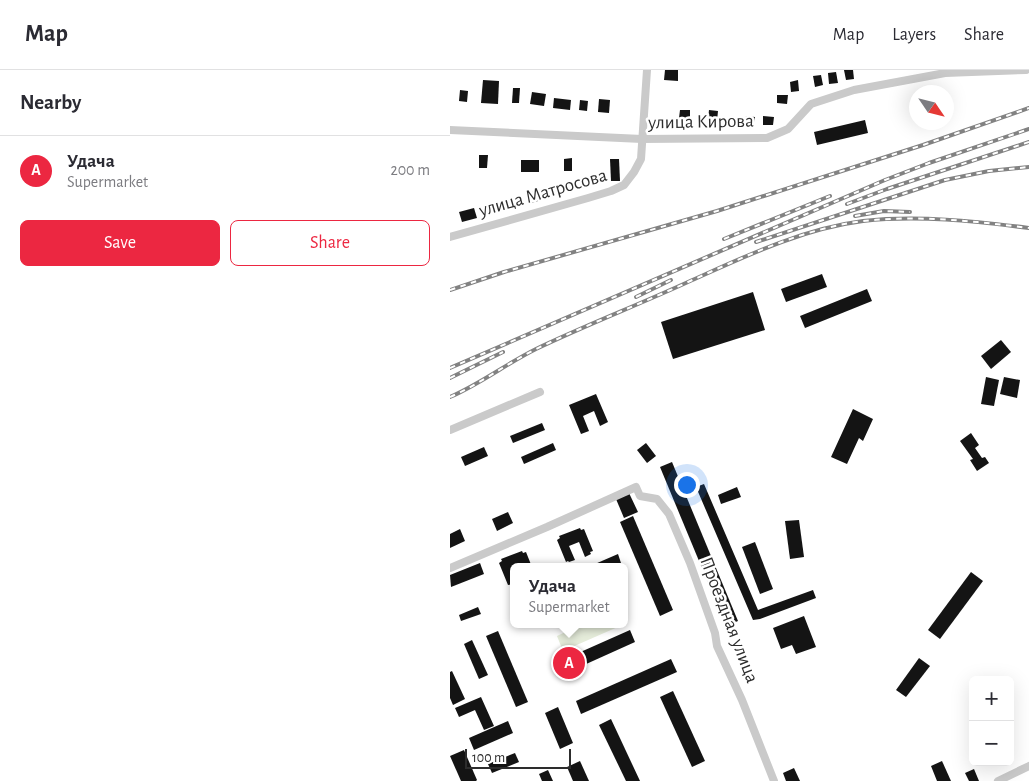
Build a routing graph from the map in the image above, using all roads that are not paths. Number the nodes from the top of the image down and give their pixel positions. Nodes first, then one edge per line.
1 (646, 70) edge
2 (1026, 70) edge
3 (960, 71) edge
4 (450, 130) edge
5 (642, 139) junction
6 (450, 237) edge
7 (540, 392) dead end
8 (450, 430) edge
9 (450, 568) edge
10 (1029, 766) edge
11 (774, 781) edge
12 (998, 781) edge

1 - 5 street, улица Матросова
2 - 3 street, улица Кирова
3 - 5 street, улица Кирова
4 - 5 street, улица Кирова
5 - 6 street, улица Матросова
7 - 8 street
9 - 11 street, Проездная улица
10 - 12 street

